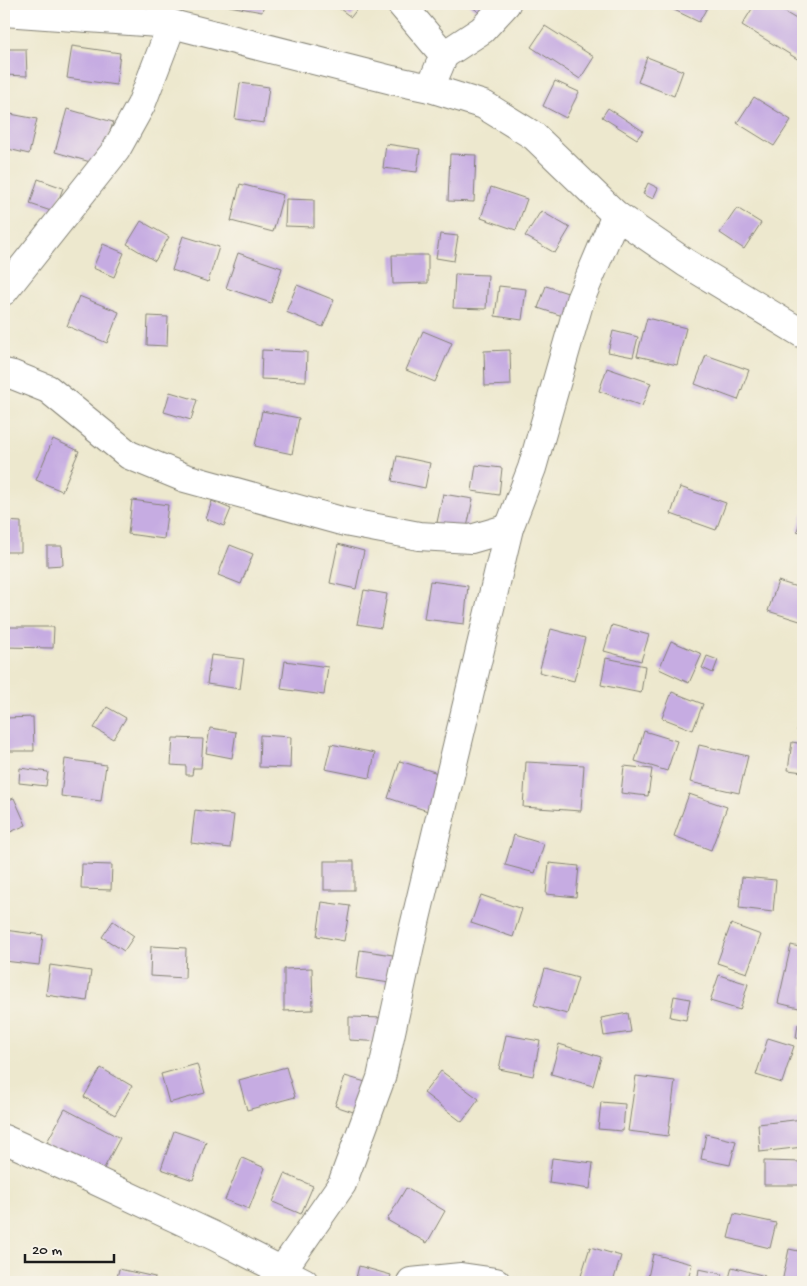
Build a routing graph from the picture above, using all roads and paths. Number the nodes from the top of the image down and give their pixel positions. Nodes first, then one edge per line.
1 (401, 4) edge
2 (506, 4) edge
3 (4, 12) edge
4 (172, 24) junction
5 (444, 55) junction
6 (430, 88) junction
7 (616, 215) junction
8 (4, 291) edge
9 (803, 334) edge
10 (4, 373) edge
11 (509, 528) junction
12 (4, 1139) edge
13 (286, 1279) edge
14 (411, 1282) edge
15 (496, 1282) edge

1 - 5 street
2 - 5 street
3 - 4 street
4 - 6 street
4 - 8 street
5 - 6 street
6 - 7 street
7 - 9 street
7 - 11 street
10 - 11 street
11 - 13 street
12 - 13 street
14 - 15 street

